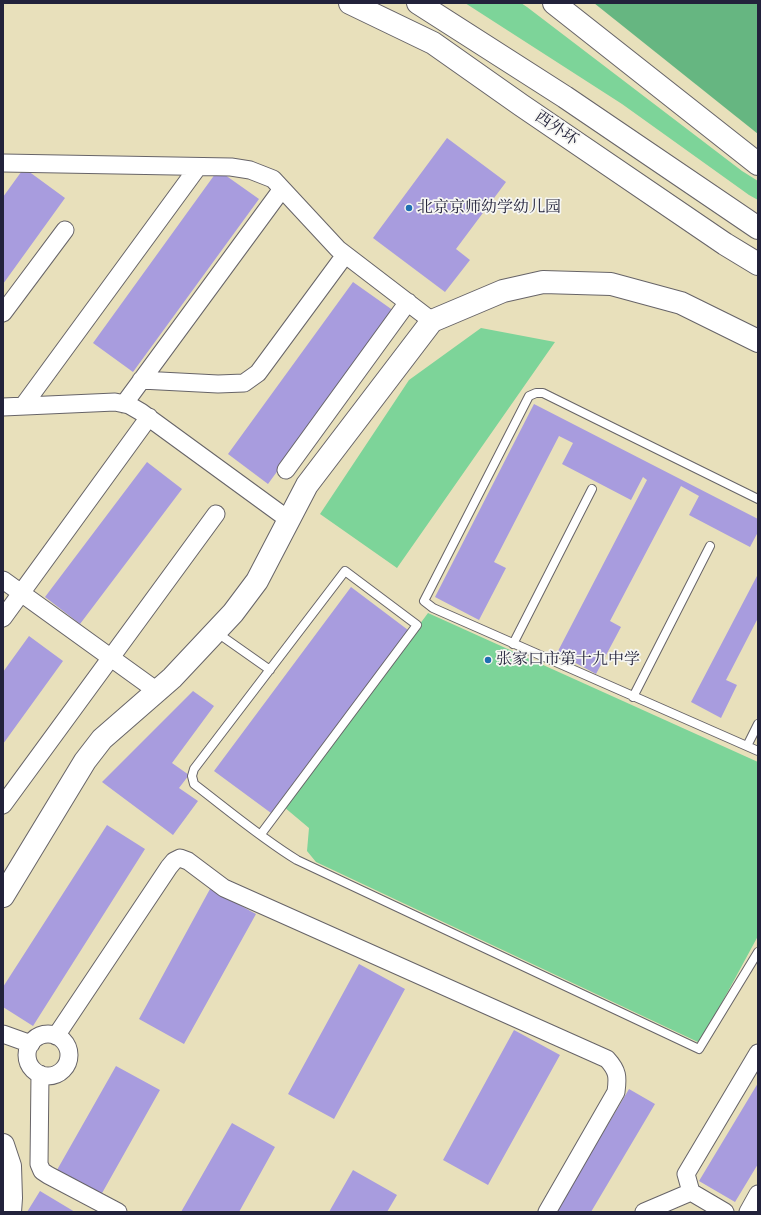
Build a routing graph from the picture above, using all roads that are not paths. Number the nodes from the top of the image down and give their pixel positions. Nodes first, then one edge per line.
1 (350, 3) edge
2 (418, 3) edge
3 (554, 3) edge
4 (3, 163) edge
5 (758, 164) edge
6 (198, 167) junction
7 (282, 189) junction
8 (758, 228) edge
9 (65, 230) dead end
10 (345, 255) junction
11 (758, 264) edge
12 (408, 302) junction
13 (3, 313) edge
14 (432, 320) junction
15 (758, 341) edge
16 (141, 380) junction
17 (124, 404) junction
18 (23, 406) junction
19 (3, 407) edge
20 (149, 417) junction
21 (286, 470) dead end
22 (592, 489) dead end
23 (758, 499) edge
24 (216, 514) dead end
25 (288, 520) junction
26 (710, 546) dead end
27 (3, 580) edge
28 (21, 593) junction
29 (3, 618) edge
30 (216, 632) junction
31 (513, 644) junction
32 (111, 658) junction
33 (270, 670) junction
34 (157, 691) junction
35 (633, 696) junction
36 (758, 724) edge
37 (747, 746) junction
38 (758, 751) edge
39 (3, 805) edge
40 (260, 834) junction
41 (3, 896) edge
42 (758, 952) edge
43 (3, 1034) edge
44 (56, 1036) junction
45 (31, 1044) junction
46 (758, 1052) edge
47 (40, 1074) junction
48 (3, 1145) edge
49 (691, 1192) junction
50 (758, 1194) edge
51 (10, 1212) edge
52 (118, 1212) edge
53 (547, 1212) edge
54 (644, 1212) edge
55 (725, 1212) edge
56 (748, 1212) edge

1 - 11 main road, 西外环
2 - 8 main road, 西外环
3 - 5 main road
4 - 6 street
6 - 7 street
6 - 18 street
7 - 10 street
7 - 16 street
9 - 13 street
10 - 12 street
10 - 16 street
12 - 14 street
12 - 21 street
14 - 15 main road
14 - 25 main road
16 - 17 street
17 - 18 street
17 - 20 street
18 - 19 street
20 - 25 street
20 - 28 street
22 - 31 lane
23 - 31 lane
24 - 32 street
25 - 30 main road
26 - 35 lane
27 - 28 street
28 - 29 street
28 - 32 street
30 - 33 lane
30 - 34 main road
31 - 35 lane
32 - 34 street
32 - 39 street
33 - 40 lane
33 - 40 lane
34 - 41 main road
35 - 37 lane
36 - 37 lane
37 - 38 lane
40 - 42 lane
43 - 45 street
44 - 45 street
44 - 47 street
44 - 53 street
45 - 47 street
46 - 49 street
47 - 52 street
48 - 51 main road
49 - 54 street
49 - 55 street
50 - 56 street

